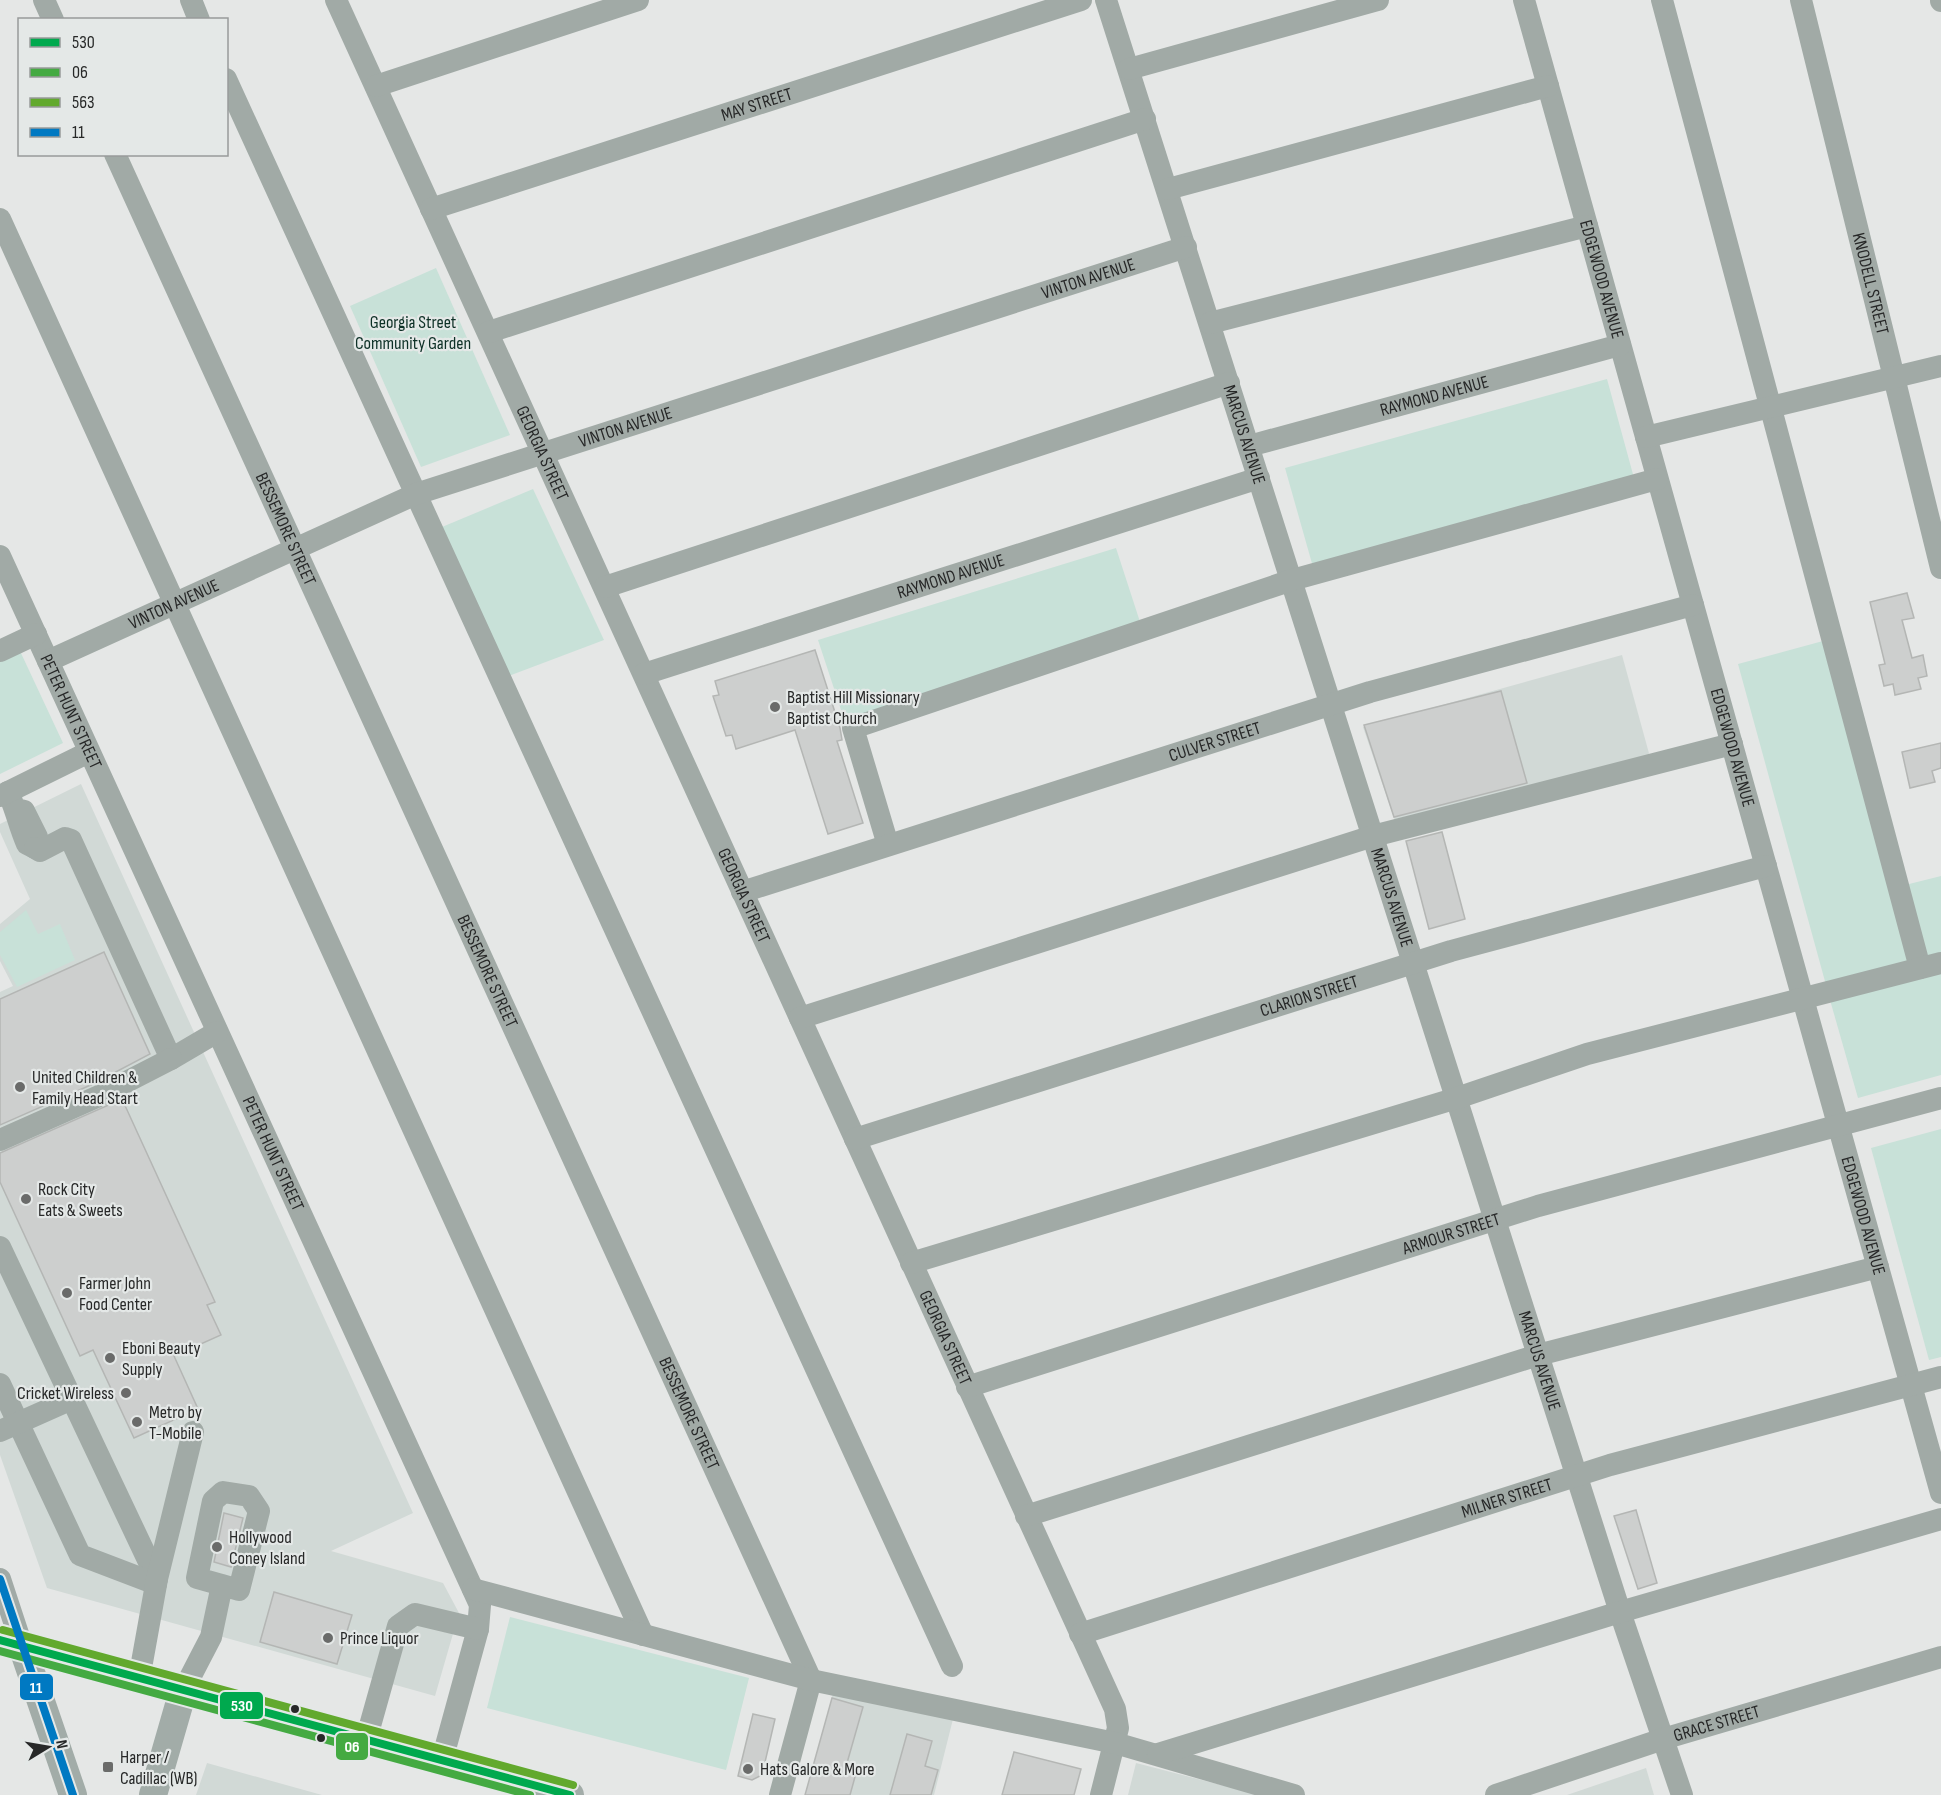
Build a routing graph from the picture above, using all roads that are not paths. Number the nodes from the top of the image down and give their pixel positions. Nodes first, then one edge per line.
1 (44, 0) edge
2 (191, 0) edge
3 (336, 0) edge
4 (638, 0) edge
5 (1081, 0) edge
6 (1106, 0) edge
7 (1378, 0) edge
8 (1524, 0) edge
9 (1662, 0) edge
10 (1801, 0) edge
11 (52, 18) edge
12 (199, 18) edge
13 (1129, 69) junction
14 (228, 83) edge
15 (376, 86) junction
16 (1548, 86) junction
17 (1145, 119) junction
18 (116, 156) edge
19 (1168, 189) junction
20 (431, 209) junction
21 (0, 219) edge
22 (1587, 226) junction
23 (1186, 247) junction
24 (1210, 323) junction
25 (489, 332) junction
26 (1620, 345) junction
27 (1941, 366) edge
28 (1895, 377) junction
29 (1229, 383) junction
30 (1769, 407) junction
31 (1646, 437) junction
32 (1249, 446) junction
33 (544, 453) junction
34 (1259, 478) junction
35 (1657, 479) junction
36 (416, 494) junction
37 (295, 548) junction
38 (0, 556) edge
39 (1941, 568) edge
40 (1292, 580) junction
41 (605, 587) junction
42 (172, 604) junction
43 (1693, 605) junction
44 (36, 634) junction
45 (0, 651) edge
46 (48, 661) junction
47 (644, 674) junction
48 (1331, 705) junction
49 (1732, 744) junction
50 (89, 752) junction
51 (8, 799) edge
52 (1373, 836) junction
53 (888, 845) junction
54 (1766, 866) junction
55 (742, 892) junction
56 (1414, 962) junction
57 (1931, 966) edge
58 (1803, 997) junction
59 (800, 1018) junction
60 (218, 1032) junction
61 (171, 1059) junction
62 (1457, 1098) junction
63 (1941, 1098) edge
64 (1838, 1126) junction
65 (855, 1139) junction
66 (0, 1140) edge
67 (1495, 1219) junction
68 (0, 1247) edge
69 (911, 1263) junction
70 (1878, 1267) junction
71 (1539, 1355) junction
72 (1941, 1377) edge
73 (0, 1384) edge
74 (1911, 1385) junction
75 (967, 1387) junction
76 (72, 1399) junction
77 (9, 1427) edge
78 (193, 1432) dead end
79 (1577, 1476) junction
80 (1941, 1493) edge
81 (1026, 1516) junction
82 (1941, 1520) edge
83 (0, 1580) edge
84 (157, 1582) junction
85 (230, 1587) junction
86 (473, 1589) junction
87 (1620, 1612) junction
88 (478, 1629) junction
89 (1080, 1634) junction
90 (643, 1635) junction
91 (11, 1643) edge
92 (1941, 1657) edge
93 (952, 1666) dead end
94 (139, 1679) junction
95 (811, 1680) junction
96 (183, 1691) junction
97 (1663, 1739) junction
98 (366, 1740) junction
99 (1115, 1743) junction
100 (1158, 1754) junction
101 (442, 1760) junction
102 (73, 1795) edge
103 (153, 1795) edge
104 (570, 1795) edge
105 (780, 1795) edge
106 (1101, 1795) edge
107 (1294, 1795) edge
108 (1496, 1795) edge
109 (1682, 1795) edge

1 - 11 street
2 - 12 street
3 - 15 street, GEORGIA STREET
4 - 15 street
5 - 20 street, MAY STREET
6 - 13 street, MARCUS AVENUE
7 - 13 street
8 - 16 street, EDGEWOOD AVENUE
9 - 30 street
10 - 28 street, KNODELL STREET
13 - 17 street, MARCUS AVENUE
14 - 36 street
15 - 20 street, GEORGIA STREET
16 - 19 street
16 - 22 street, EDGEWOOD AVENUE
17 - 19 street, MARCUS AVENUE
17 - 25 street
18 - 37 street, BESSEMORE STREET
19 - 23 street, MARCUS AVENUE
20 - 25 street, GEORGIA STREET
21 - 42 street
22 - 24 street
22 - 26 street, EDGEWOOD AVENUE
23 - 24 street, MARCUS AVENUE
23 - 33 street, VINTON AVENUE
24 - 29 street, MARCUS AVENUE
25 - 33 street, GEORGIA STREET
26 - 31 street, EDGEWOOD AVENUE
26 - 32 street, RAYMOND AVENUE
27 - 28 street
28 - 30 street
28 - 39 street, KNODELL STREET
29 - 32 street, MARCUS AVENUE
29 - 41 street
30 - 31 street
30 - 57 street
31 - 35 street, EDGEWOOD AVENUE
32 - 34 street, MARCUS AVENUE
33 - 36 street, VINTON AVENUE
33 - 41 street, GEORGIA STREET
34 - 40 street, MARCUS AVENUE
34 - 47 street, RAYMOND AVENUE
35 - 40 street
35 - 43 street, EDGEWOOD AVENUE
36 - 37 street, VINTON AVENUE
36 - 93 street
37 - 42 street, VINTON AVENUE
37 - 95 street, BESSEMORE STREET
38 - 44 street, PETER HUNT STREET
40 - 48 street, MARCUS AVENUE
40 - 53 street
41 - 47 street, GEORGIA STREET
42 - 46 street, VINTON AVENUE
42 - 90 street
43 - 48 street, CULVER STREET
43 - 49 street, EDGEWOOD AVENUE
44 - 45 street
44 - 46 street, PETER HUNT STREET
46 - 50 street, PETER HUNT STREET
47 - 55 street, GEORGIA STREET
48 - 52 street, MARCUS AVENUE
48 - 53 street, CULVER STREET
49 - 52 street
49 - 54 street, EDGEWOOD AVENUE
50 - 51 street
50 - 60 street, PETER HUNT STREET
51 - 61 street
52 - 56 street, MARCUS AVENUE
52 - 59 street
53 - 55 street, CULVER STREET
54 - 56 street, CLARION STREET
54 - 58 street, EDGEWOOD AVENUE
55 - 59 street, GEORGIA STREET
56 - 62 street, MARCUS AVENUE
56 - 65 street, CLARION STREET
57 - 58 street
58 - 62 street
58 - 64 street, EDGEWOOD AVENUE
59 - 65 street, GEORGIA STREET
60 - 61 street
60 - 86 street, PETER HUNT STREET
61 - 66 street
62 - 67 street, MARCUS AVENUE
62 - 69 street
63 - 64 street, ARMOUR STREET
64 - 67 street, ARMOUR STREET
64 - 70 street, EDGEWOOD AVENUE
65 - 69 street, GEORGIA STREET
67 - 71 street, MARCUS AVENUE
67 - 75 street, ARMOUR STREET
68 - 76 street
69 - 75 street, GEORGIA STREET
70 - 71 street
70 - 74 street, EDGEWOOD AVENUE
71 - 79 street, MARCUS AVENUE
71 - 81 street
72 - 74 street, MILNER STREET
73 - 77 street
74 - 79 street, MILNER STREET
74 - 80 street, EDGEWOOD AVENUE
75 - 81 street, GEORGIA STREET
76 - 77 street
76 - 84 street
77 - 84 street
78 - 84 street
79 - 87 street, MARCUS AVENUE
79 - 89 street, MILNER STREET
81 - 89 street, GEORGIA STREET
82 - 87 street
83 - 91 street
84 - 94 street
85 - 85 street
85 - 96 street
86 - 88 street, PETER HUNT STREET
86 - 90 street
87 - 97 street, MARCUS AVENUE
87 - 100 street
88 - 98 street
88 - 101 street, PETER HUNT STREET
89 - 99 street, GEORGIA STREET
90 - 95 street
91 - 94 main road
91 - 102 main road
92 - 97 street, GRACE STREET
94 - 96 main road
95 - 99 street
95 - 105 street
96 - 98 main road
96 - 103 main road
97 - 108 street, GRACE STREET
97 - 109 street, MARCUS AVENUE
98 - 101 main road
99 - 100 street
99 - 106 street, GEORGIA STREET
100 - 107 street
101 - 104 main road

